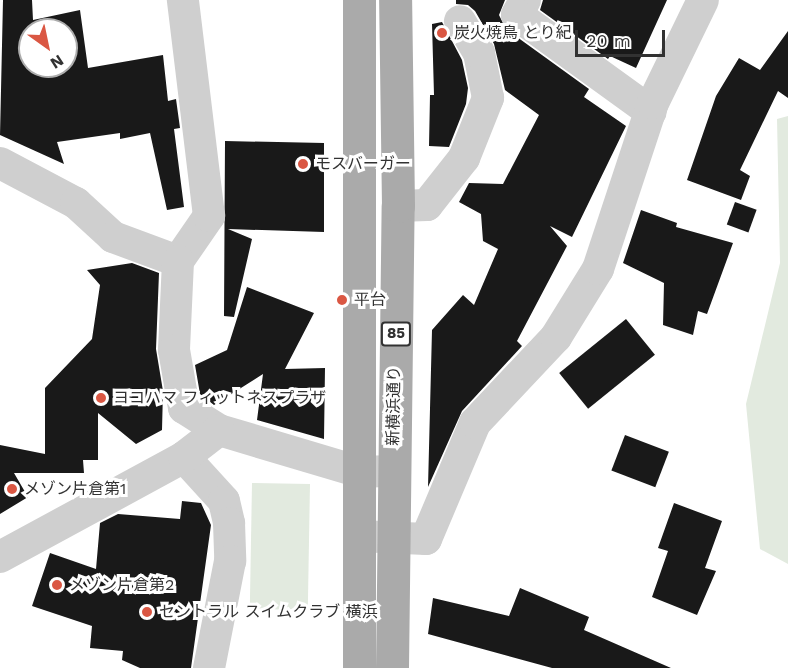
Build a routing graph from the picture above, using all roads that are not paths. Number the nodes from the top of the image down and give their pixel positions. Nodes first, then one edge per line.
1 (183, 0) edge
2 (359, 0) edge
3 (395, 0) edge
4 (525, 0) edge
5 (703, 0) edge
6 (460, 21) dead end
7 (651, 112) junction
8 (0, 163) edge
9 (398, 206) junction
10 (178, 261) junction
11 (219, 430) junction
12 (184, 457) junction
13 (392, 471) junction
14 (360, 472) junction
15 (375, 536) junction
16 (0, 557) edge
17 (209, 668) edge
18 (359, 668) edge
19 (392, 668) edge

1 - 10 street
2 - 14 main road, 新横浜通り / 85
3 - 9 main road, 新横浜通り / 85
4 - 7 street
5 - 7 street
6 - 9 street
7 - 15 street
8 - 10 street
9 - 13 main road, 新横浜通り / 85
10 - 11 street
11 - 12 street
11 - 14 street
12 - 16 street
12 - 17 street
13 - 14 street
13 - 15 main road, 新横浜通り / 85
14 - 15 main road, 新横浜通り / 85
15 - 18 main road, 新横浜通り / 85
15 - 19 main road, 新横浜通り / 85

